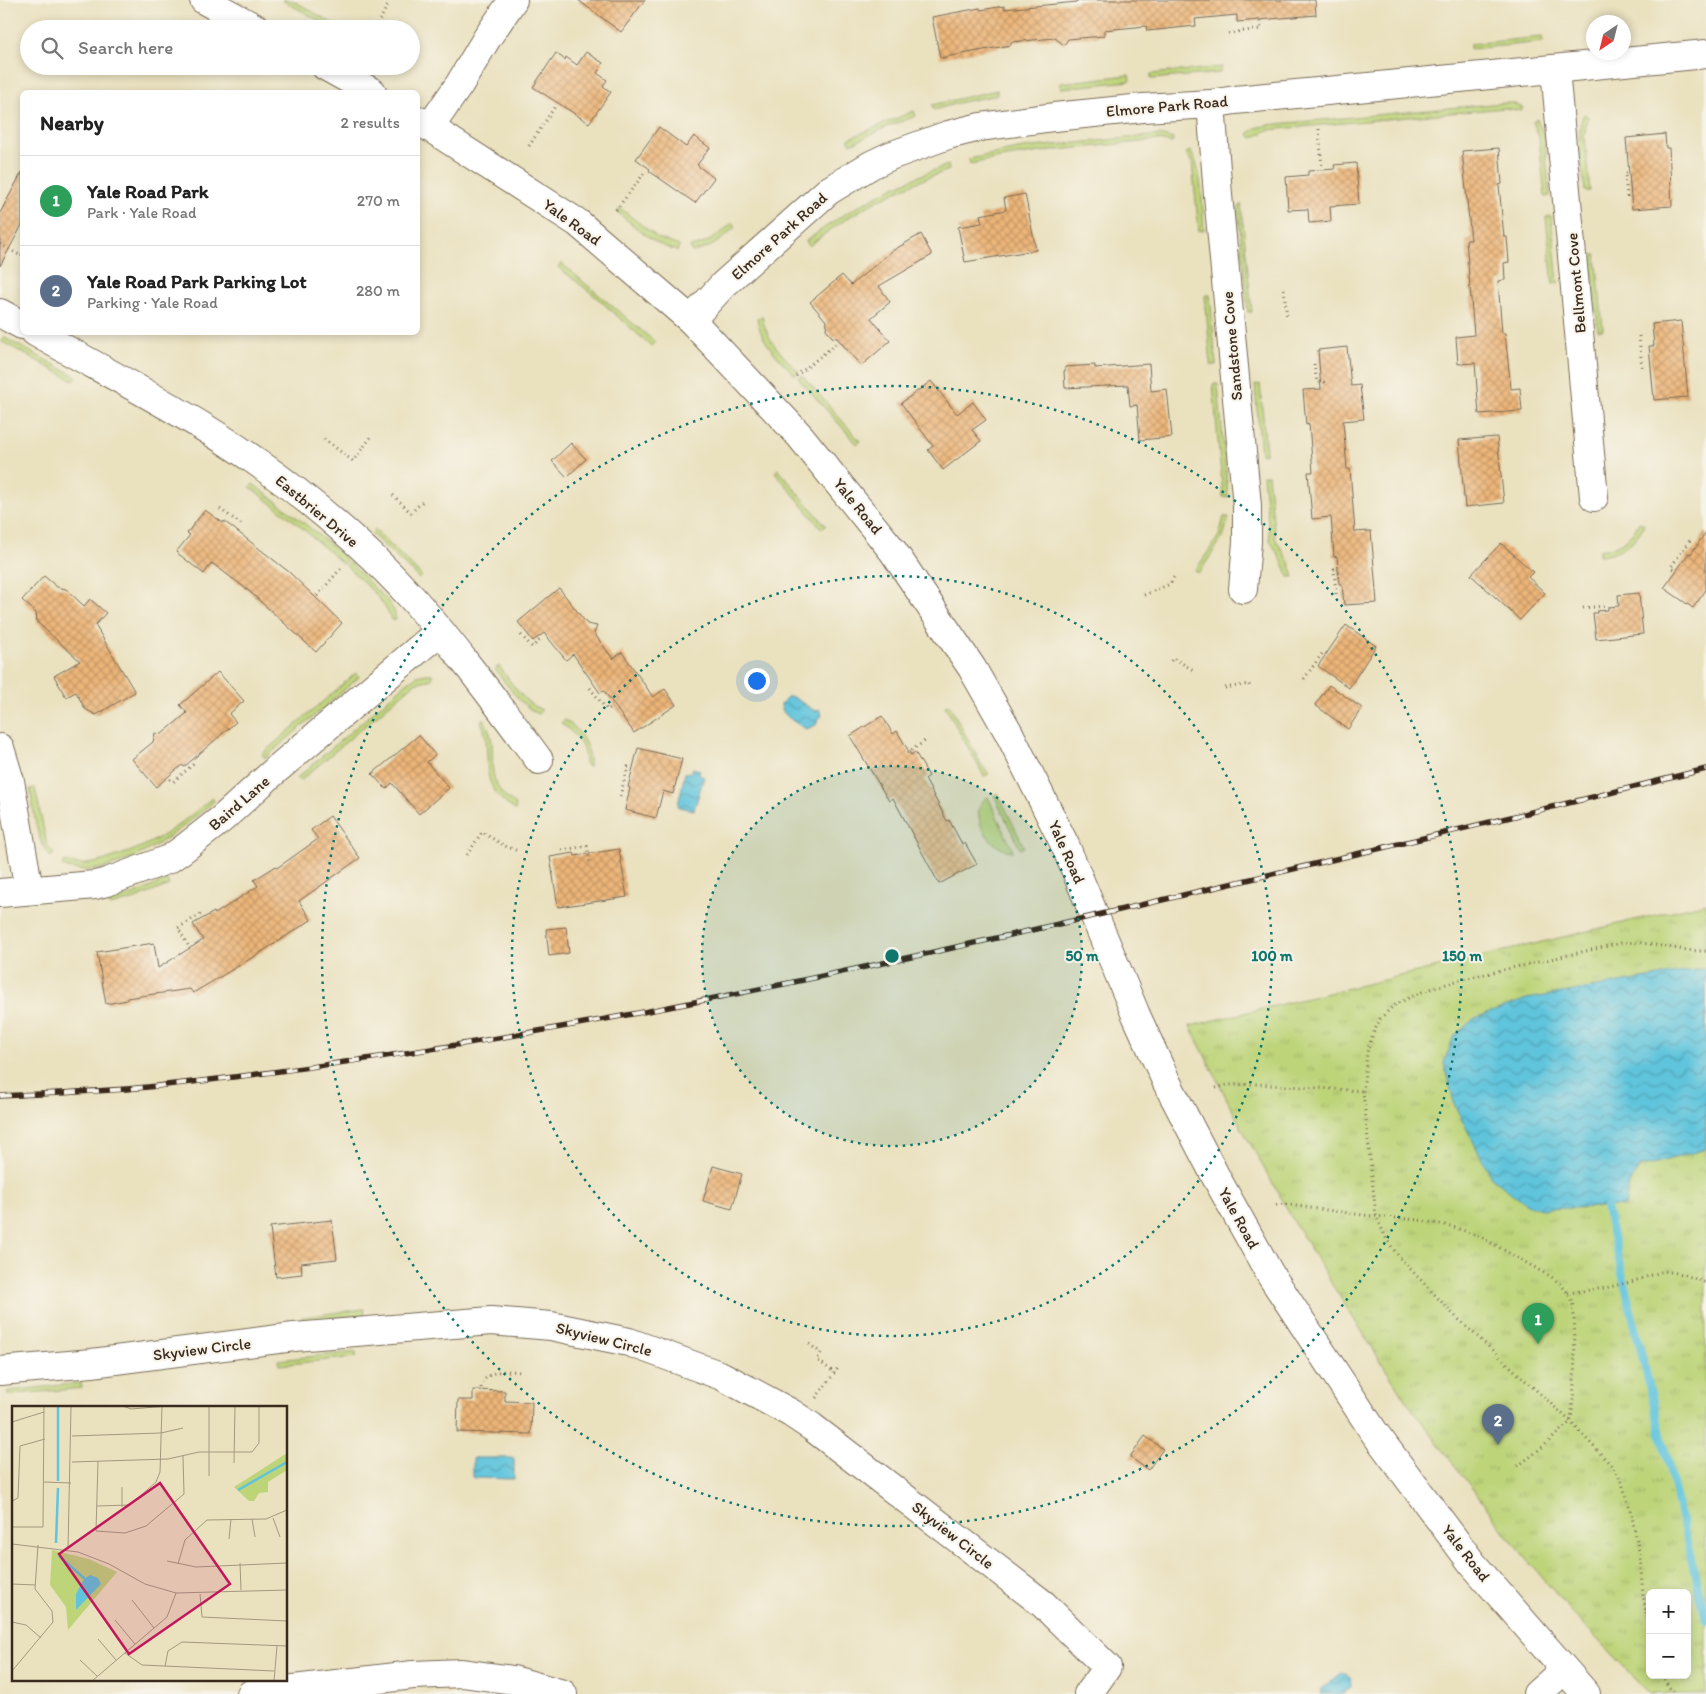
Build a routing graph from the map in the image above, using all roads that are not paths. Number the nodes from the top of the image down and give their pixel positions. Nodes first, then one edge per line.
1 (204, 0) edge
2 (513, 0) edge
3 (241, 20) edge
4 (1706, 54) edge
5 (1555, 70) junction
6 (341, 75) edge
7 (368, 90) edge
8 (1211, 104) junction
9 (424, 123) edge
10 (0, 313) edge
11 (691, 320) junction
12 (20, 324) edge
13 (40, 335) edge
14 (1594, 497) dead end
15 (1243, 589) dead end
16 (440, 631) junction
17 (0, 748) edge
18 (538, 760) dead end
19 (29, 890) junction
20 (0, 893) edge
21 (0, 1371) edge
22 (1564, 1670) junction
23 (251, 1694) edge
24 (563, 1694) edge
25 (1088, 1694) edge
26 (1537, 1694) edge
27 (1586, 1694) edge

1 - 3 street
2 - 9 street
4 - 5 street, Elmore Park Road
5 - 8 street, Elmore Park Road
5 - 14 street, Bellmont Cove
6 - 7 street
8 - 11 street, Elmore Park Road
8 - 15 street, Sandstone Cove
9 - 11 street, Yale Road
10 - 12 street
11 - 22 street, Yale Road
13 - 16 street, Eastbrier Drive
16 - 18 street, Eastbrier Drive
16 - 19 street, Baird Lane
17 - 19 street
19 - 20 street, Baird Lane
21 - 25 street, Skyview Circle
22 - 26 street
22 - 27 street, Yale Road
23 - 24 street

